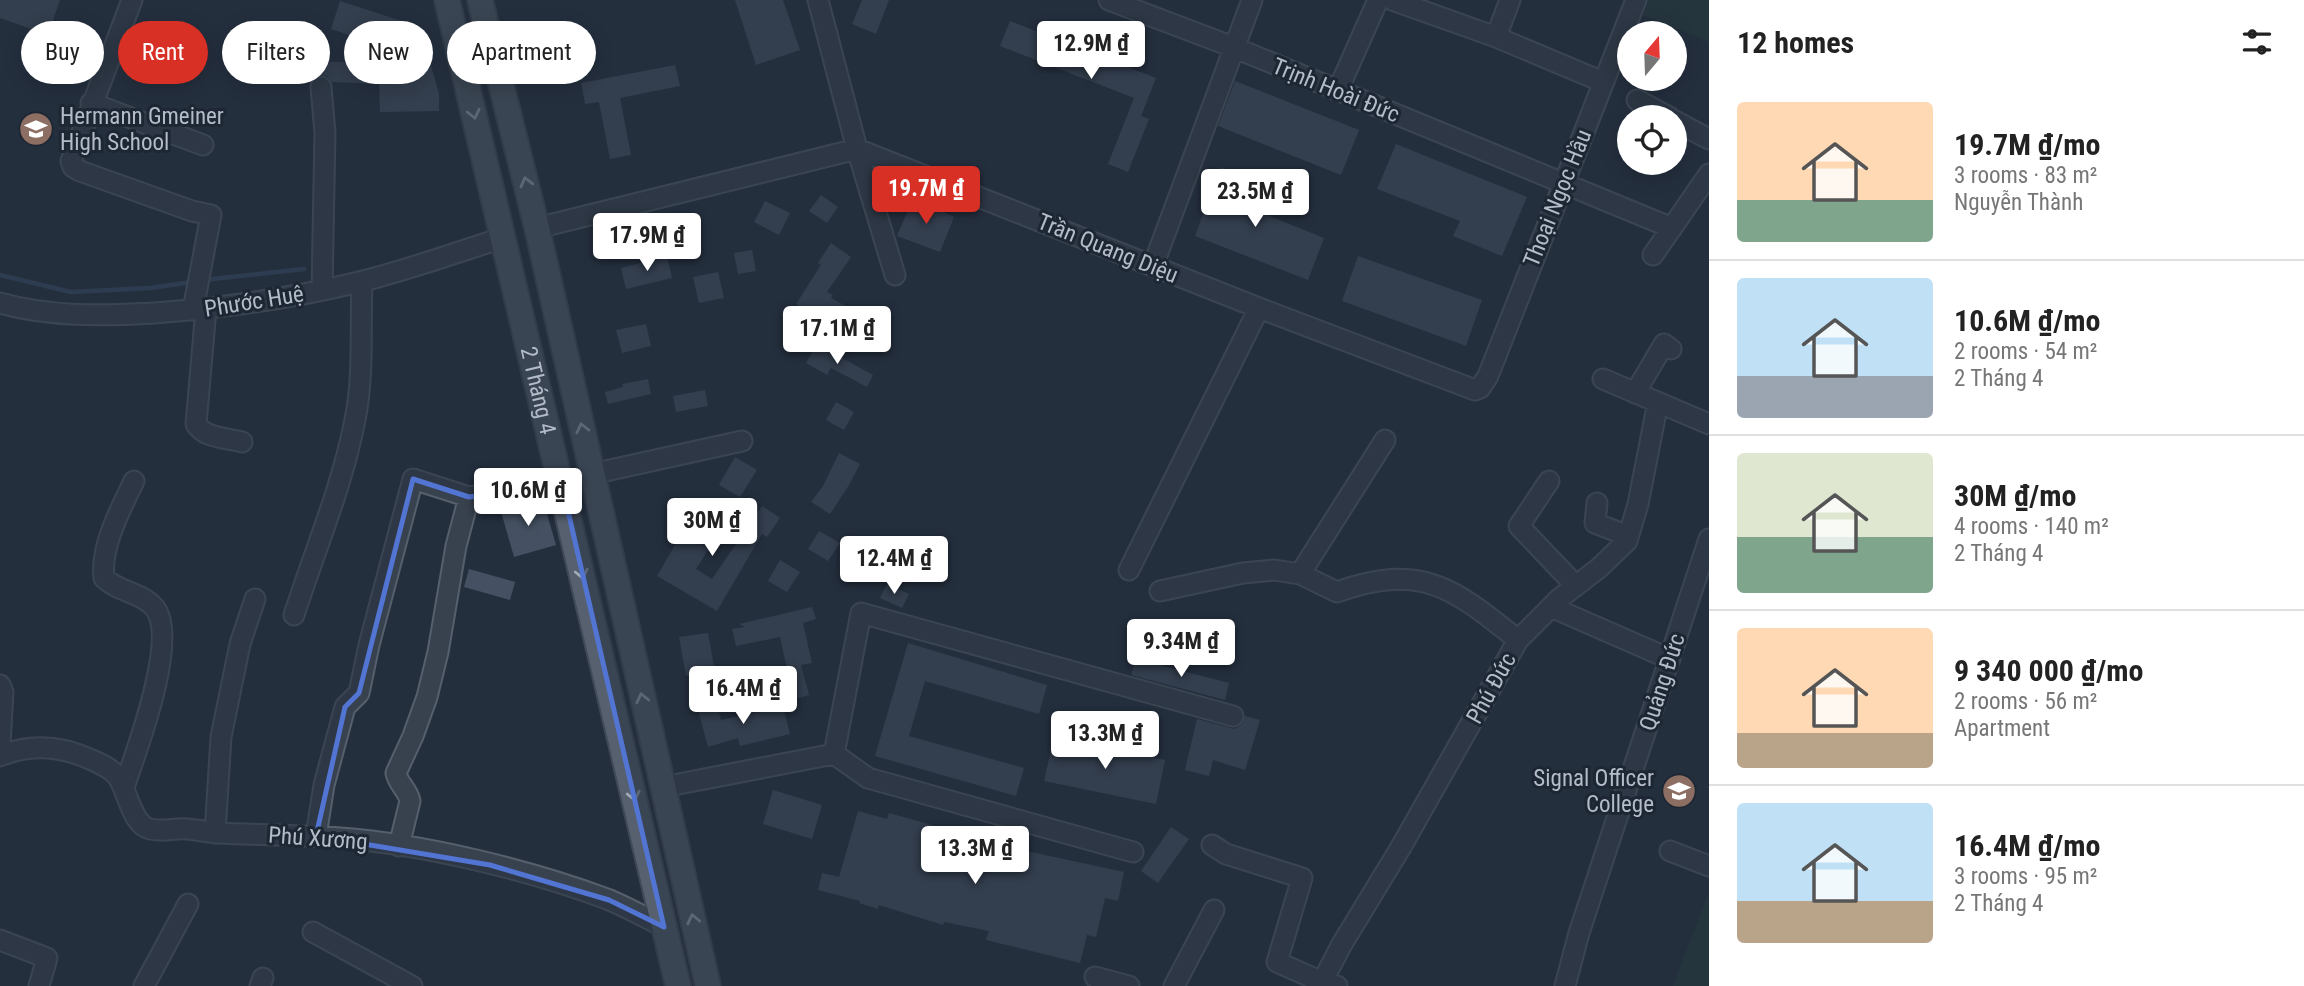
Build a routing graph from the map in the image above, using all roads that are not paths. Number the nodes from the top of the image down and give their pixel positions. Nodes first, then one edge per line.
1 (132, 0) edge
2 (447, 0) edge
3 (480, 0) edge
4 (818, 0) edge
5 (1108, 0) edge
6 (1252, 0) edge
7 (1378, 0) edge
8 (1392, 0) edge
9 (1510, 0) edge
10 (1636, 0) edge
11 (1496, 37) junction
12 (1233, 47) junction
13 (1604, 82) junction
14 (321, 87) dead end
15 (1338, 90) junction
16 (1637, 100) dead end
17 (91, 103) junction
18 (1646, 105) edge
19 (1687, 127) edge
20 (1709, 139) edge
21 (203, 145) dead end
22 (857, 149) junction
23 (1709, 174) edge
24 (1563, 182) junction
25 (537, 228) junction
26 (1672, 228) junction
27 (502, 238) junction
28 (1653, 255) dead end
29 (1153, 266) junction
30 (895, 275) dead end
31 (362, 281) junction
32 (322, 290) junction
33 (0, 303) edge
34 (1259, 308) junction
35 (200, 309) junction
36 (1671, 349) dead end
37 (1603, 379) dead end
38 (1472, 389) joint
39 (1635, 393) junction
40 (1658, 402) junction
41 (1709, 424) edge
42 (1385, 440) dead end
43 (742, 441) dead end
44 (242, 442) dead end
45 (592, 474) junction
46 (134, 481) dead end
47 (1549, 481) dead end
48 (562, 485) junction
49 (469, 497) junction
50 (1597, 503) dead end
51 (1628, 536) junction
52 (1709, 539) edge
53 (1129, 569) dead end
54 (1300, 575) junction
55 (1576, 586) junction
56 (1160, 591) dead end
57 (255, 599) dead end
58 (1551, 607) junction
59 (294, 615) dead end
60 (1518, 640) junction
61 (1670, 659) junction
62 (0, 685) edge
63 (1233, 716) dead end
64 (1, 750) edge
65 (834, 754) junction
66 (124, 787) junction
67 (663, 787) junction
68 (215, 833) junction
69 (316, 836) junction
70 (1212, 845) dead end
71 (399, 846) junction
72 (1670, 851) dead end
73 (1133, 852) dead end
74 (1709, 866) edge
75 (188, 904) dead end
76 (1214, 910) dead end
77 (664, 927) junction
78 (313, 932) dead end
79 (0, 940) edge
80 (1095, 978) dead end
81 (1326, 985) edge
82 (39, 986) edge
83 (144, 986) edge
84 (412, 986) edge
85 (678, 986) edge
86 (708, 986) edge
87 (1129, 986) edge
88 (1174, 986) edge
89 (1565, 986) edge

1 - 17 street
2 -> 27 main road, 2 Tháng 4
25 -> 3 main road, 2 Tháng 4
4 - 22 street
5 - 12 street, Trịnh Hoài Đức
6 - 12 street
7 - 15 street
8 - 11 street
9 - 11 street
10 - 13 street, Thoại Ngọc Hầu
11 - 13 street
12 - 15 street, Trịnh Hoài Đức
12 - 29 street
13 - 24 street, Thoại Ngọc Hầu
14 - 32 street
15 - 24 street, Trịnh Hoài Đức
16 - 18 street
17 - 21 street
17 - 35 street
19 - 20 street
22 - 25 street
22 - 29 street, Trần Quang Diệu
22 - 30 street
23 - 26 street
24 - 26 street, Trịnh Hoài Đức
24 - 38 street, Thoại Ngọc Hầu
45 -> 25 main road, 2 Tháng 4
26 - 28 street
27 - 31 street, Phước Huệ
27 - 48 main road, 2 Tháng 4
29 - 34 street, Trần Quang Diệu
31 - 32 street, Phước Huệ
31 - 59 street
32 - 35 street, Phước Huệ
33 - 35 street, Phước Huệ
34 - 38 street, Trần Quang Diệu
34 - 53 street
35 - 44 street
36 - 39 street
37 - 39 street
39 - 40 street
40 - 41 street
40 - 51 street, Phú Đức
42 - 54 street
43 - 45 street
67 -> 45 main road, 2 Tháng 4
46 - 66 street
47 - 55 street
48 - 49 street
48 -> 77 main road, 2 Tháng 4
49 - 69 street
49 - 71 street
50 - 51 street
51 - 55 street, Phú Đức
52 - 61 street, Quảng Đức
54 - 56 street
54 - 60 street
55 - 58 street, Phú Đức
57 - 68 street
58 - 60 street, Phú Đức
58 - 61 street
60 - 81 street, Phú Đức
61 - 89 street, Quảng Đức
62 - 64 street
63 - 65 street
64 - 66 street, Phú Xương
65 - 67 street
65 - 73 street
66 - 68 street, Phú Xương
86 -> 67 main road, 2 Tháng 4
68 - 69 street, Phú Xương
69 - 71 street, Phú Xương
70 - 81 street
71 - 77 street, Phú Xương
72 - 74 street
75 - 83 street
76 - 88 street
77 - 85 main road, 2 Tháng 4
78 - 84 street
79 - 82 street
80 - 87 street

